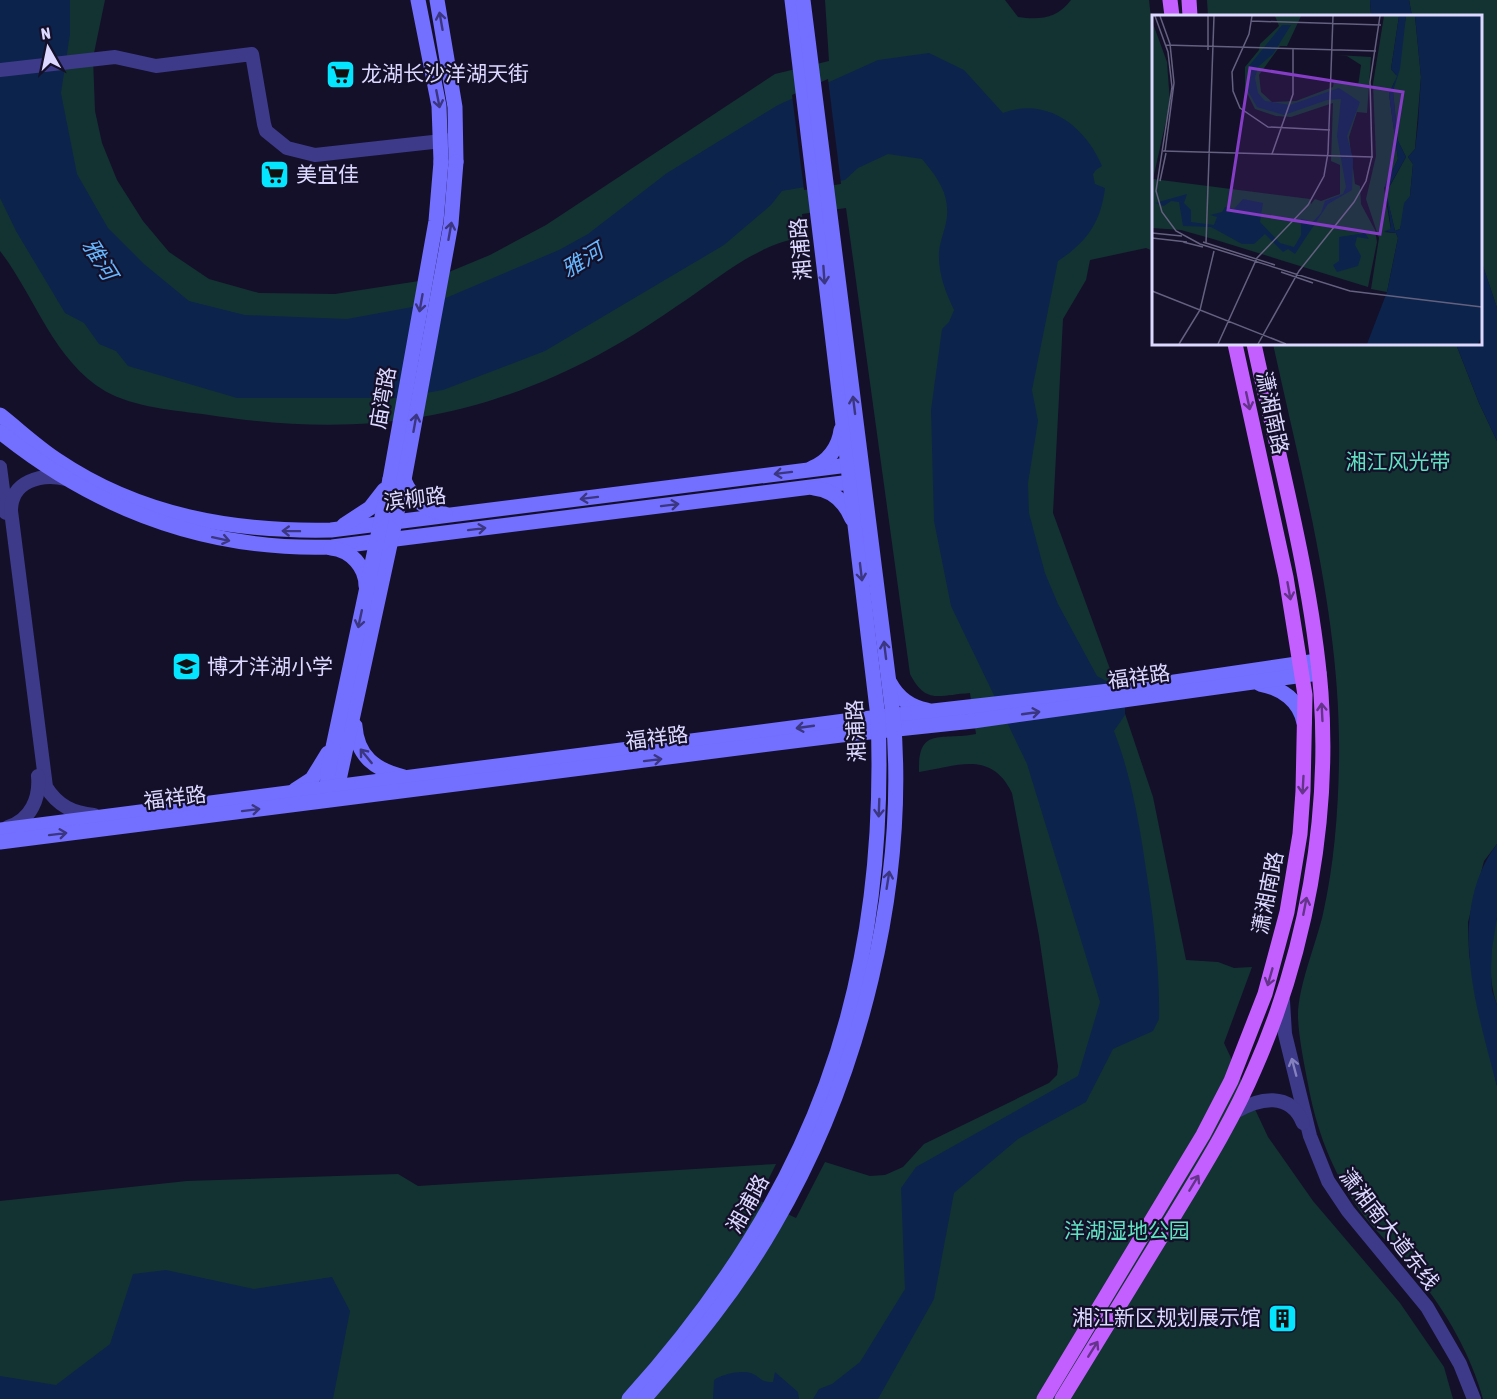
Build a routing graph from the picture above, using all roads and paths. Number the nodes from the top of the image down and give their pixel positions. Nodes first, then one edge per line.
1 (418, 0) edge
2 (437, 0) edge
3 (792, 0) edge
4 (803, 0) edge
5 (1170, 0) edge
6 (1189, 0) edge
7 (1172, 15) edge
8 (1190, 15) edge
9 (805, 58) junction
10 (137, 63) junction
11 (0, 70) edge
12 (0, 76) edge
13 (449, 142) junction
14 (825, 215) junction
15 (1235, 345) edge
16 (1254, 345) edge
17 (0, 415) edge
18 (842, 421) junction
19 (0, 432) edge
20 (855, 464) junction
21 (0, 467) edge
22 (807, 470) junction
23 (67, 480) junction
24 (397, 480) junction
25 (857, 482) junction
26 (808, 488) junction
27 (454, 515) junction
28 (397, 522) junction
29 (380, 524) junction
30 (326, 530) junction
31 (856, 531) junction
32 (438, 534) junction
33 (393, 540) junction
34 (376, 542) junction
35 (326, 547) junction
36 (382, 586) junction
37 (366, 590) junction
38 (1295, 626) junction
39 (1318, 667) junction
40 (1262, 669) junction
41 (1302, 669) junction
42 (881, 675) junction
43 (1239, 684) junction
44 (1130, 694) junction
45 (355, 708) junction
46 (940, 718) junction
47 (886, 723) junction
48 (841, 728) junction
49 (1305, 729) junction
50 (335, 739) junction
51 (879, 767) junction
52 (897, 776) junction
53 (410, 778) junction
54 (285, 793) junction
55 (333, 793) junction
56 (102, 816) junction
57 (0, 833) edge
58 (1284, 986) junction
59 (1235, 1112) junction
60 (629, 1399) edge
61 (644, 1399) edge
62 (1044, 1399) edge
63 (1062, 1399) edge
64 (1469, 1399) edge
65 (1474, 1399) edge

1 -> 13 main road, 庙湾路
13 -> 2 main road, 庙湾路
3 - 9 main road, 湘浦路
4 - 9 main road, 湘浦路
5 - 7 main road
6 - 8 main road
9 - 14 main road, 湘浦路
10 - 11 street
10 - 12 street
10 - 13 street
13 - 24 main road, 庙湾路, bridge
14 -> 18 main road, 湘浦路
20 -> 14 main road, 湘浦路
15 -> 38 main road, 潇湘南路
16 - 39 main road, 潇湘南路
30 -> 17 main road, 滨柳路
18 - 20 main road, 湘浦路
18 - 22 main road
19 - 23 main road, 滨柳路
20 - 22 main road, 滨柳路
20 - 25 main road, 湘浦路
21 - 57 street
22 -> 27 main road, 滨柳路
23 -> 35 main road, 滨柳路
23 - 56 street
24 - 27 main road
24 - 28 main road, 庙湾路
24 - 29 main road, 庙湾路
24 - 30 main road
25 - 26 main road, 滨柳路
25 - 31 main road, 湘浦路
42 -> 25 main road, 湘浦路
26 - 31 main road
32 -> 26 main road, 滨柳路
27 - 28 main road, 滨柳路
28 - 29 main road, 滨柳路
28 - 33 main road, 庙湾路
29 - 30 main road, 滨柳路
29 - 34 main road, 庙湾路
31 -> 42 main road, 湘浦路
32 - 33 main road, 滨柳路
32 - 36 main road
33 - 34 main road, 滨柳路
33 - 36 main road, 庙湾路
34 - 35 main road, 滨柳路
34 - 37 main road, 庙湾路
35 - 37 main road
36 - 45 main road, 庙湾路
37 -> 50 main road, 庙湾路
38 - 40 main road
38 - 41 main road, 潇湘南路
39 - 41 main road, 福祥路
58 -> 39 main road, 潇湘南路
40 - 41 main road, 福祥路
40 - 44 main road, 福祥路
41 - 43 main road, 福祥路
41 - 49 main road, 潇湘南路
42 - 46 main road
42 - 47 main road, 湘浦路
42 - 48 main road
43 - 44 main road, 福祥路
43 - 49 main road
44 - 46 main road, 福祥路
53 -> 45 main road
45 - 55 main road, 庙湾路
46 - 47 main road, 福祥路
46 - 52 main road
47 - 48 main road, 福祥路
47 - 51 main road, 湘浦路
47 - 52 main road, 湘浦路
48 - 51 main road
48 -> 53 main road, 福祥路
55 -> 48 main road, 福祥路
49 -> 62 main road, 潇湘南路
50 - 54 main road
50 - 55 main road, 庙湾路
51 -> 60 main road, 湘浦路
61 -> 52 main road, 湘浦路
53 - 55 main road, 福祥路
54 - 55 main road, 福祥路
54 - 56 main road, 福祥路
57 -> 55 main road, 福祥路
56 - 57 main road, 福祥路
58 - 59 main road, 潇湘南路
65 -> 58 street, 潇湘南大道东线
63 -> 59 main road, 潇湘南路
59 - 64 street, 潇湘南大道东线

